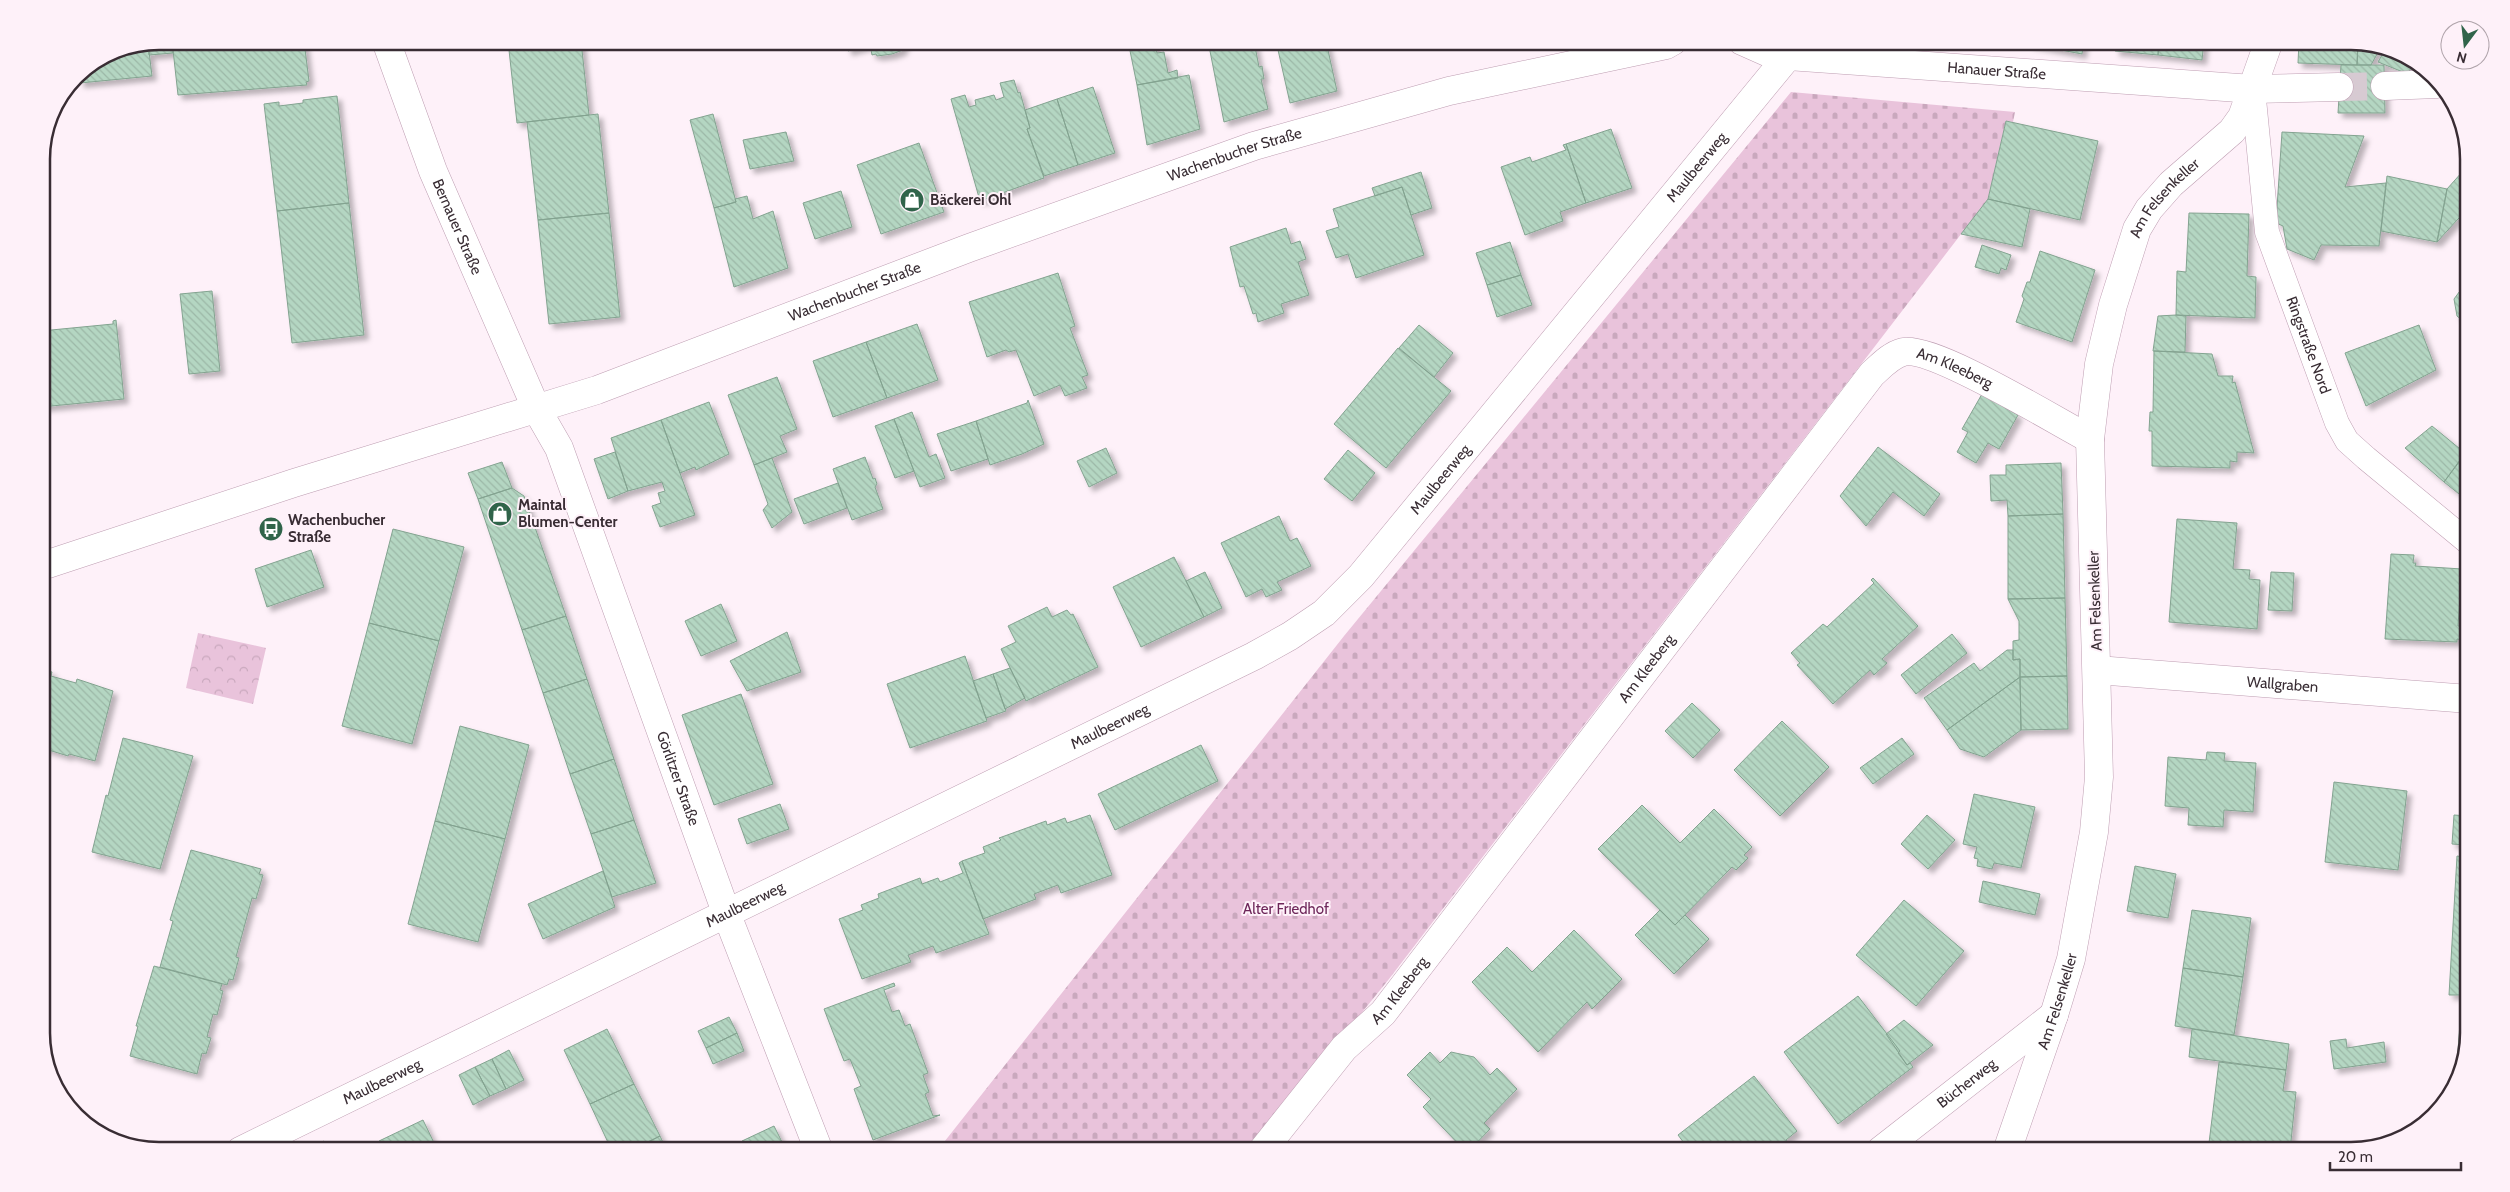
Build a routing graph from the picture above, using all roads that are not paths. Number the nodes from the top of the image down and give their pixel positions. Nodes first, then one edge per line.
1 (389, 50) edge
2 (1643, 50) edge
3 (1764, 50) edge
4 (2265, 50) edge
5 (1788, 56) junction
6 (2430, 84) edge
7 (2385, 86) tunnel mouth
8 (2339, 87) tunnel mouth
9 (2253, 89) junction
10 (536, 408) junction
11 (2090, 439) junction
12 (2460, 536) edge
13 (50, 563) edge
14 (2097, 670) junction
15 (2460, 698) edge
16 (727, 915) junction
17 (2054, 1015) junction
18 (259, 1142) edge
19 (815, 1142) edge
20 (1269, 1142) edge
21 (1892, 1142) edge
22 (2010, 1142) edge

1 - 10 street, Bernauer Straße
2 - 10 street, Wachenbucher Straße
3 - 5 street, Hanauer Straße
4 - 9 street, Am Felsenkeller
5 - 9 street, Hanauer Straße
5 - 16 street, Maulbeerweg
6 - 7 street
8 - 9 street, Hanauer Straße
9 - 11 street, Am Felsenkeller
9 - 12 lane, Ringstraße Nord
10 - 13 street, Wachenbucher Straße
10 - 16 street, Görlitzer Straße
11 - 14 street, Am Felsenkeller
11 - 20 street, Am Kleeberg
14 - 15 street, Wallgraben
14 - 17 street, Am Felsenkeller
16 - 18 street, Maulbeerweg
16 - 19 street, Görlitzer Straße
17 - 21 street, Bücherweg
17 - 22 street, Am Felsenkeller

